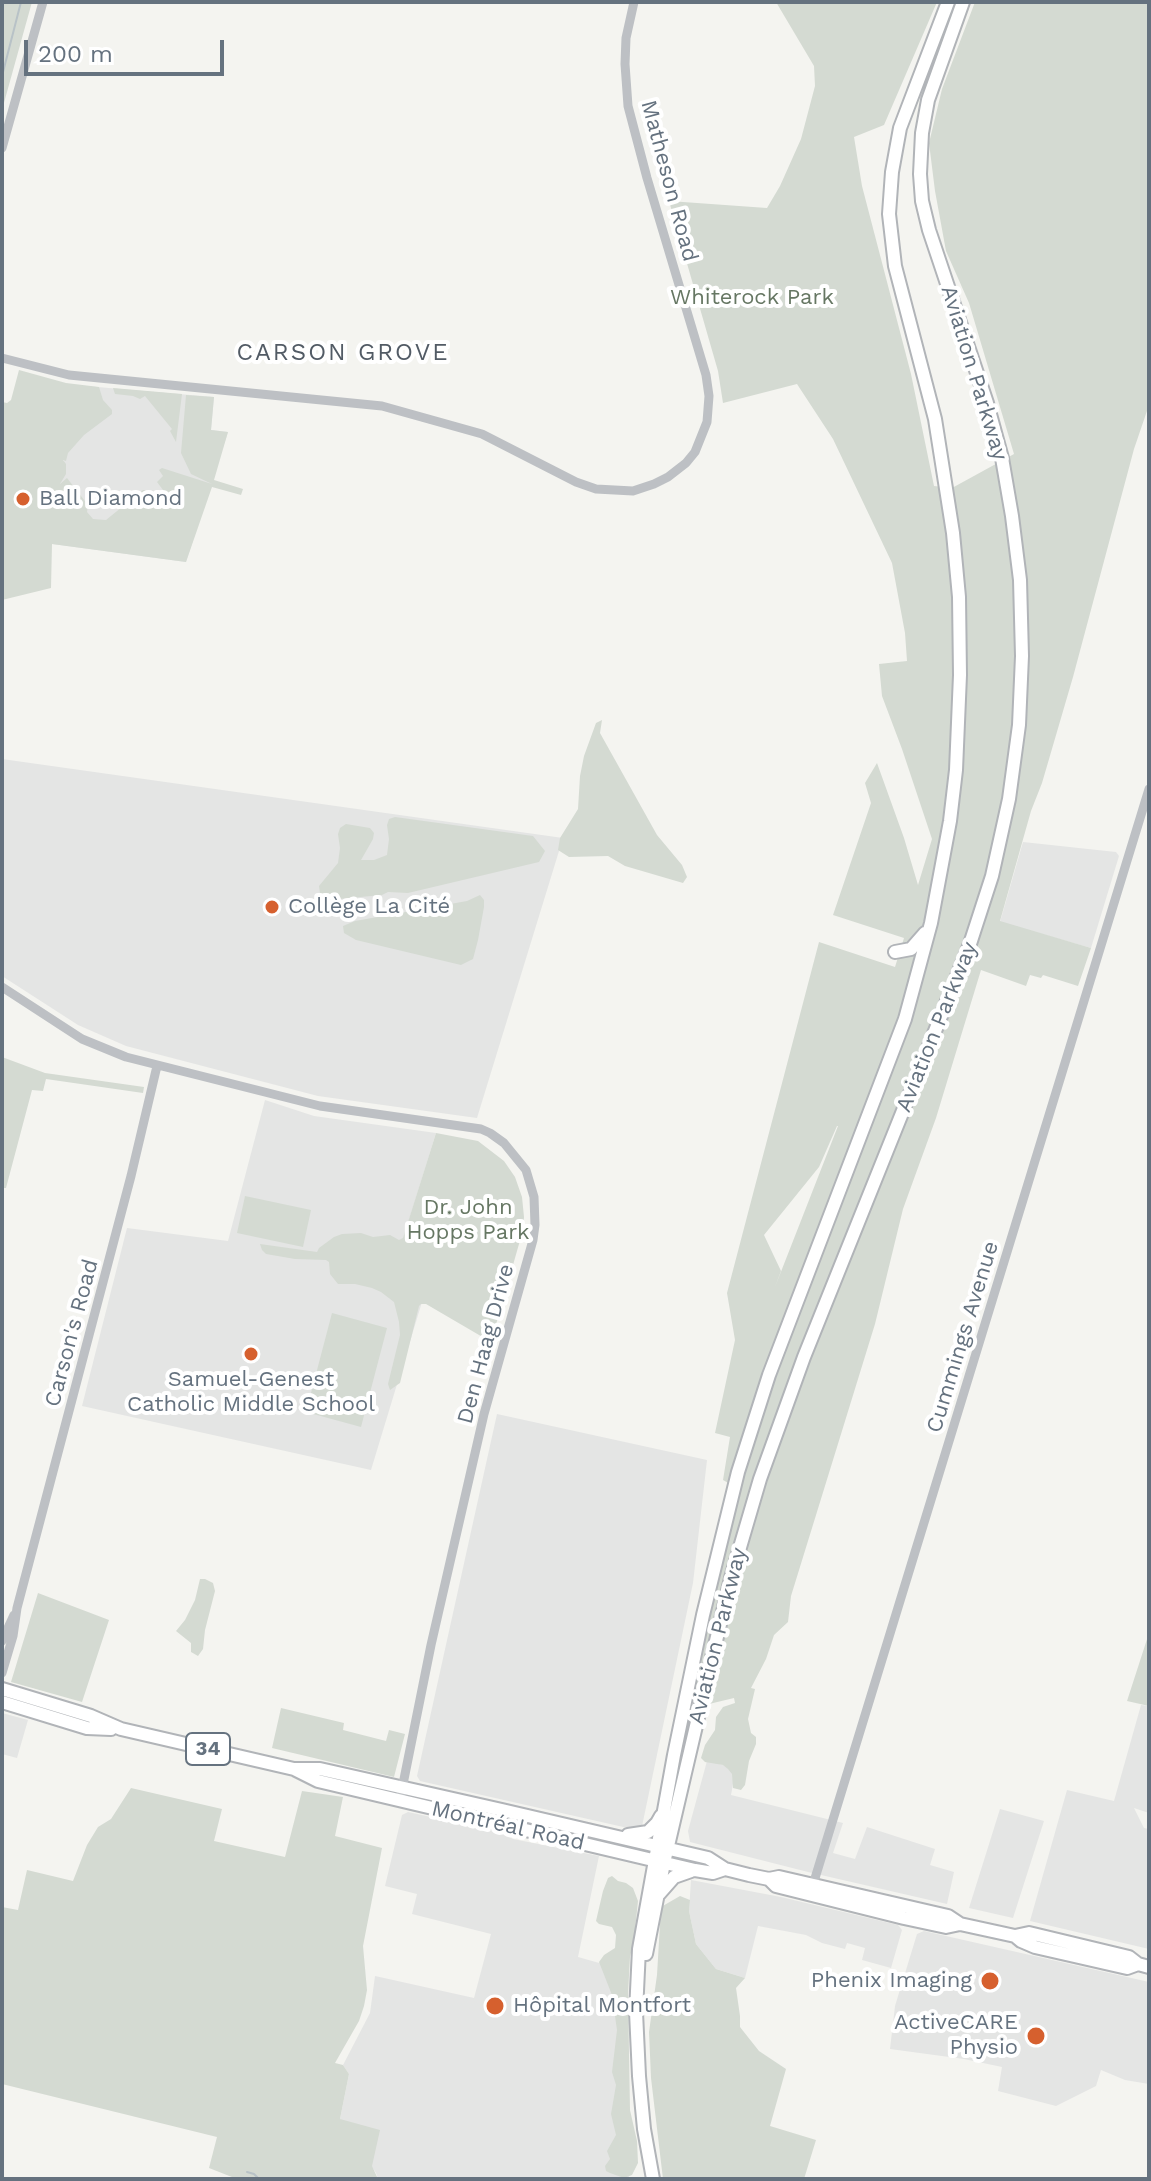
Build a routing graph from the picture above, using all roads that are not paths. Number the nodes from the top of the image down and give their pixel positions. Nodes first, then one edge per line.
1 (43, 2) edge
2 (634, 2) edge
3 (948, 2) edge
4 (963, 2) edge
5 (2, 148) edge
6 (2, 358) edge
7 (1149, 789) edge
8 (931, 923) junction
9 (2, 987) edge
10 (913, 992) junction
11 (157, 1066) junction
12 (738, 1472) junction
13 (760, 1479) junction
14 (17, 1608) junction
15 (2, 1641) edge
16 (2, 1673) edge
17 (2, 1689) edge
18 (2, 1702) edge
19 (121, 1729) junction
20 (401, 1794) junction
21 (667, 1802) junction
22 (675, 1817) junction
23 (599, 1833) junction
24 (662, 1847) junction
25 (616, 1852) junction
26 (700, 1856) junction
27 (659, 1862) junction
28 (725, 1869) junction
29 (695, 1870) junction
30 (812, 1890) junction
31 (654, 1892) junction
32 (1144, 1966) edge
33 (653, 2179) edge

1 - 5 street
2 - 6 street, Matheson Road
3 - 8 main road, Aviation Parkway
4 - 13 main road, Aviation Parkway
7 - 30 street, Cummings Avenue
8 - 10 main road, Aviation Parkway
8 - 10 main road
9 - 11 street, Den Haag Drive
10 - 12 main road, Aviation Parkway
11 - 14 street, Carson's Road
11 - 20 street, Den Haag Drive
12 - 13 main road
12 - 21 main road, Aviation Parkway
13 - 22 main road, Aviation Parkway
14 - 15 street, Carson's Road
14 - 16 street, Carson's Road
17 - 19 main road, Montréal Road / 34
18 - 19 main road, Montréal Road / 34
19 - 20 main road, Montréal Road / 34
20 - 23 main road, Montréal Road / 34
20 - 25 main road, Montréal Road / 34
21 - 23 main road
21 - 24 main road, Aviation Parkway
22 - 24 main road, Aviation Parkway
22 - 26 main road
23 - 24 main road, Montréal Road / 34
24 - 26 main road, Montréal Road / 34
24 - 27 main road, Aviation Parkway
25 - 27 main road, Montréal Road / 34
25 - 31 main road
26 - 28 main road, Montréal Road / 34
27 - 29 main road, Montréal Road / 34
27 - 31 main road, Aviation Parkway
28 - 29 main road, Montréal Road / 34
28 - 30 main road, Montréal Road / 34
29 - 31 main road
30 - 32 main road, Montréal Road / 34
31 - 33 main road, Aviation Parkway

